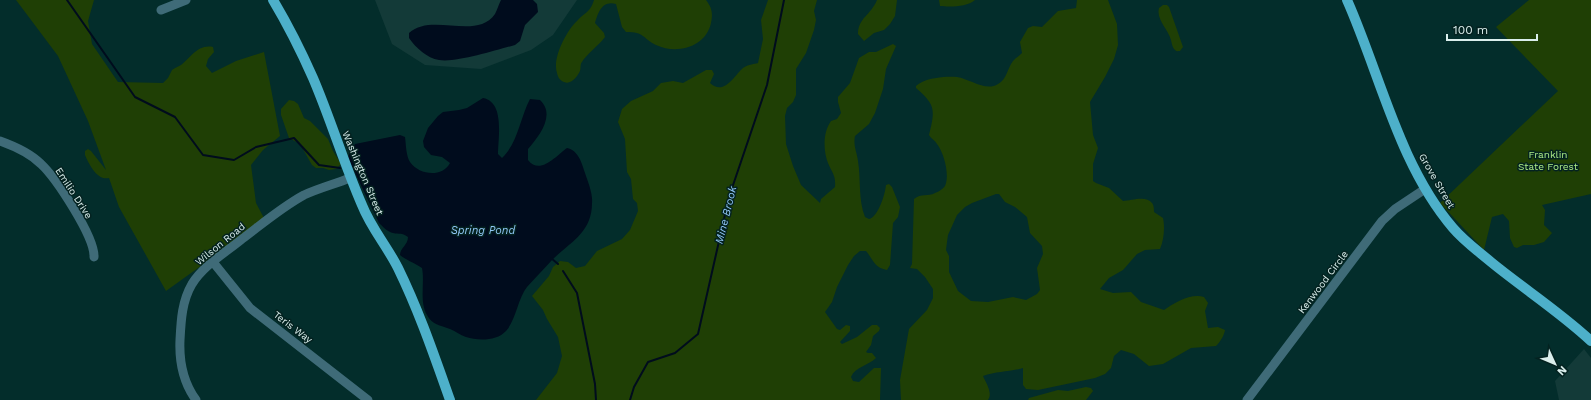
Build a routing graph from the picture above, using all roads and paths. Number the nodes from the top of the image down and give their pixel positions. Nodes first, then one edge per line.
1 (186, 0) edge
2 (273, 0) edge
3 (1347, 0) edge
4 (161, 10) dead end
5 (0, 141) edge
6 (350, 178) junction
7 (1425, 189) junction
8 (94, 257) dead end
9 (213, 262) junction
10 (1591, 341) edge
11 (196, 400) edge
12 (368, 400) edge
13 (450, 400) edge
14 (1247, 400) edge

1 - 4 street
2 - 6 main road, Washington Street
3 - 7 main road, Grove Street
5 - 8 street, Emilio Drive
6 - 9 street, Wilson Road
6 - 13 main road, Washington Street
7 - 10 main road, Grove Street
7 - 14 street, Kenwood Circle
9 - 11 street, Wilson Road
9 - 12 street, Teris Way

